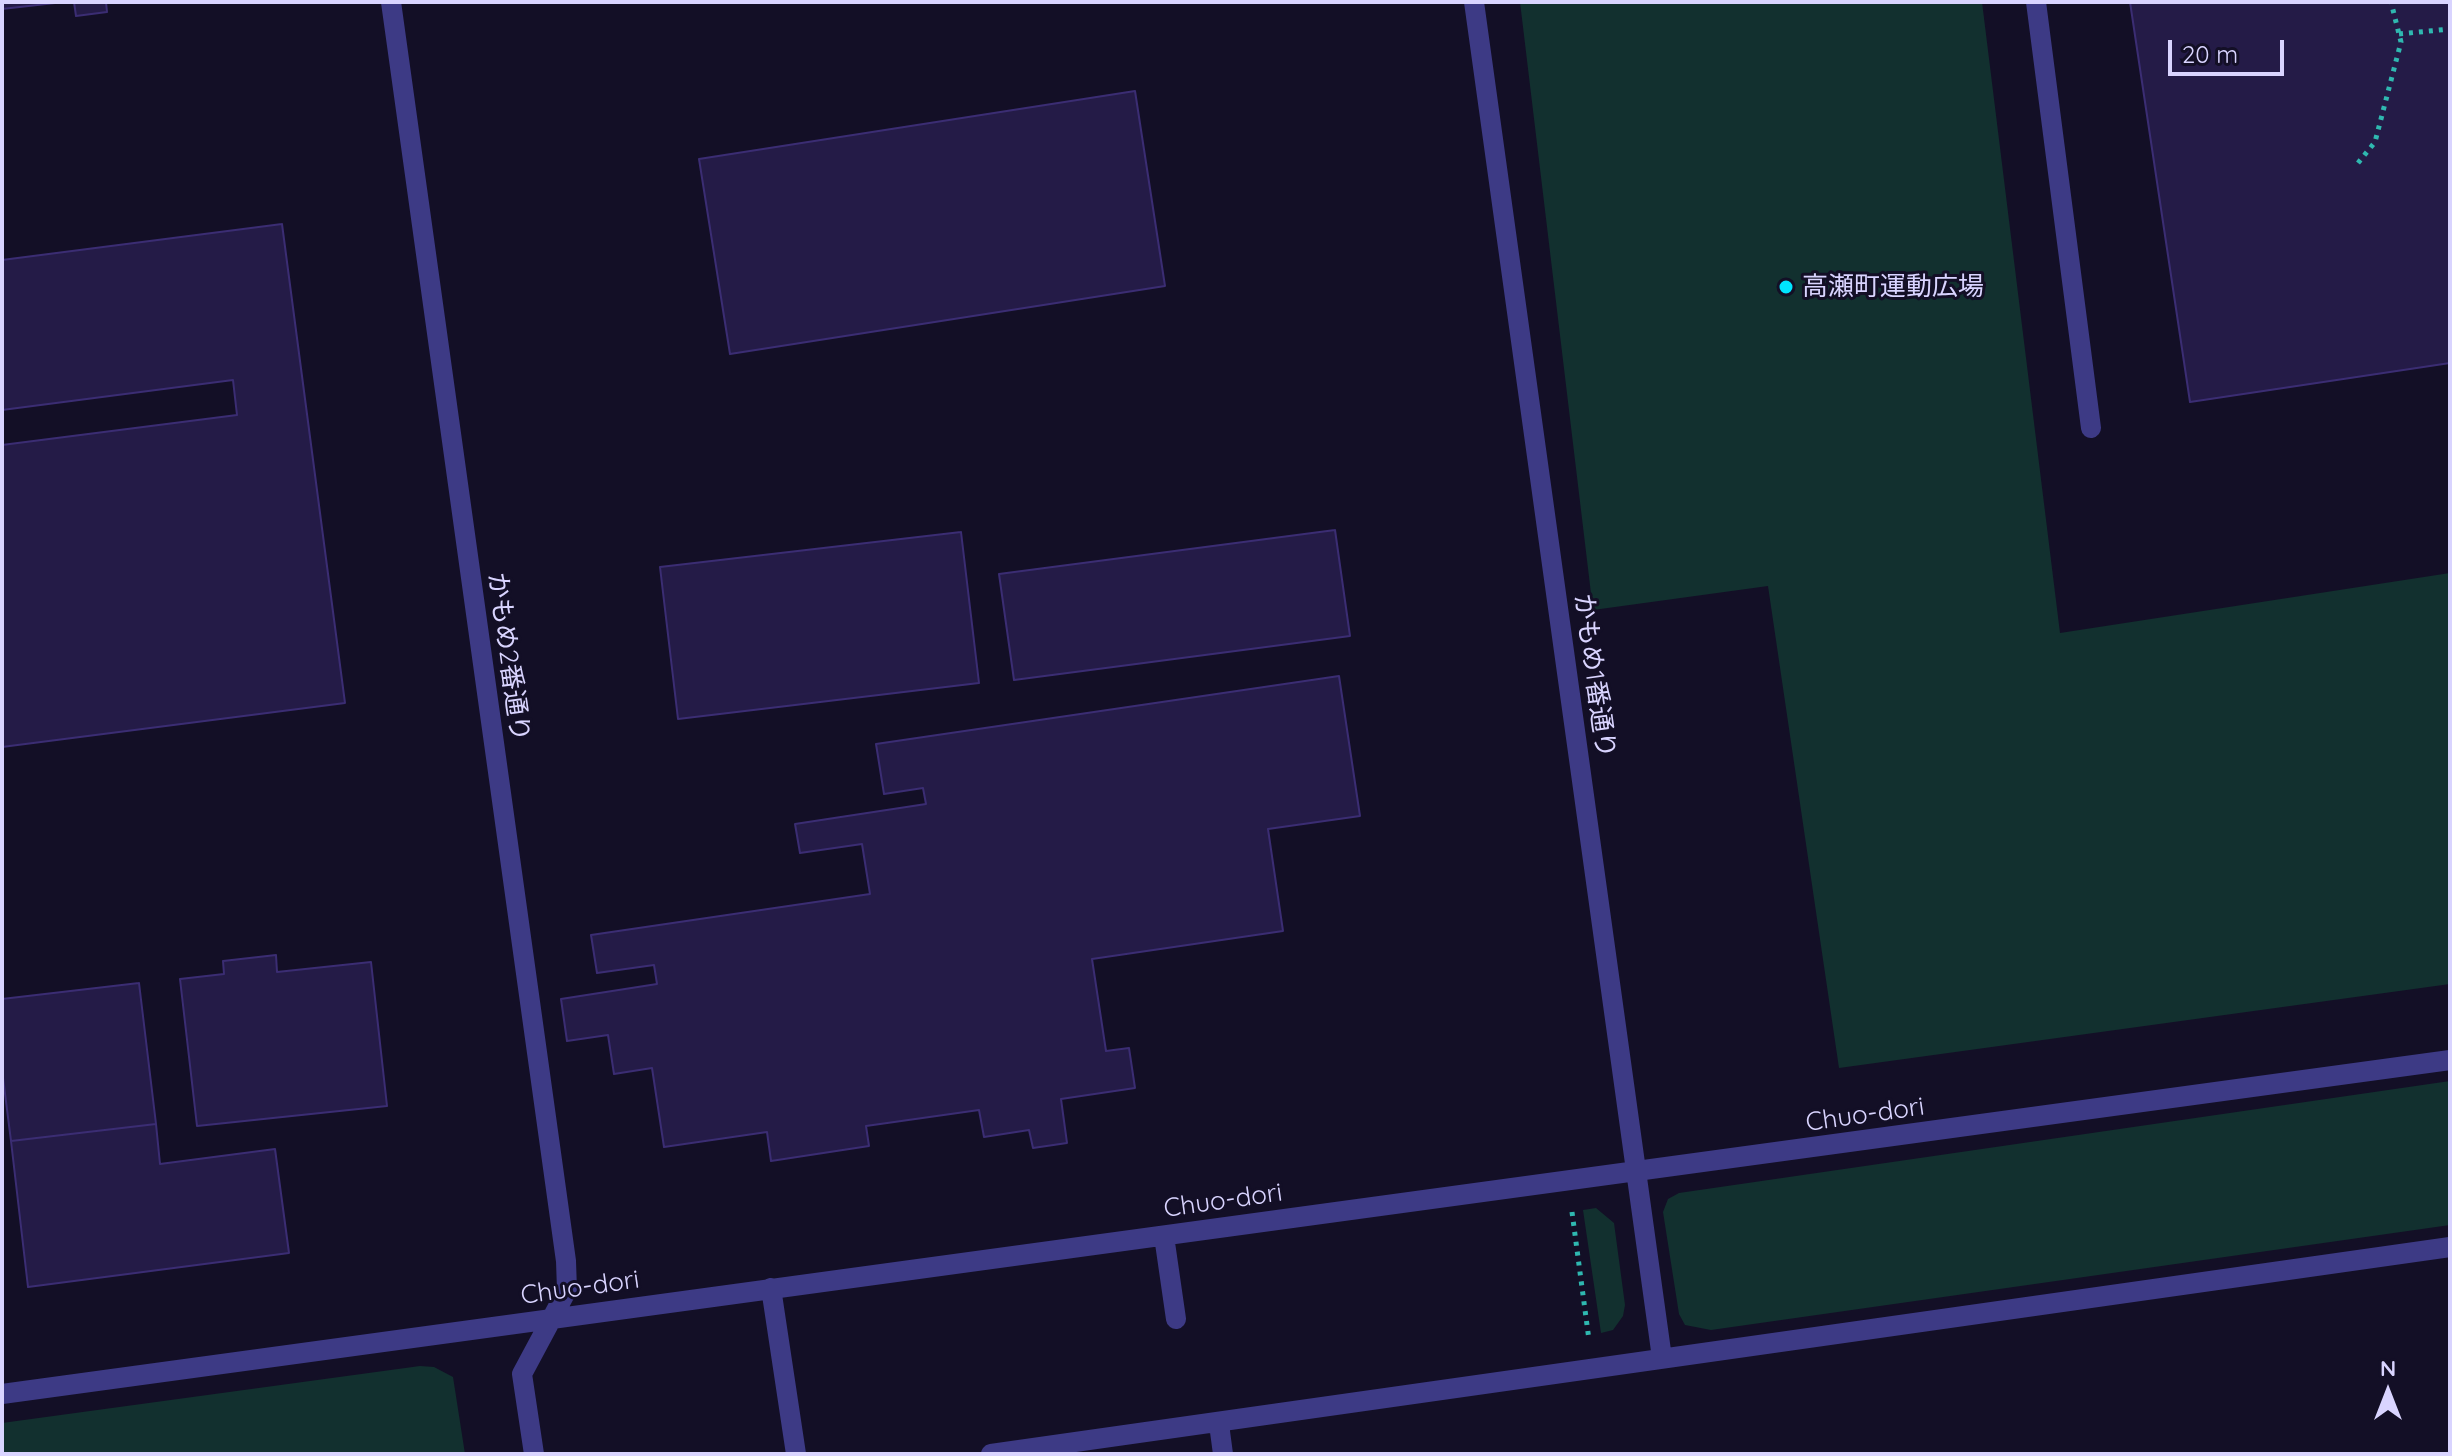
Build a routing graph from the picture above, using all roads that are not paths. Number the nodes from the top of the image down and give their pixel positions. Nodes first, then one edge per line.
1 (391, 2) edge
2 (1474, 2) edge
3 (2036, 2) edge
4 (2091, 428) dead end
5 (2450, 1060) edge
6 (1636, 1172) junction
7 (1164, 1236) junction
8 (2450, 1247) edge
9 (771, 1288) junction
10 (555, 1318) junction
11 (1176, 1319) dead end
12 (1662, 1358) junction
13 (2, 1394) edge
14 (1219, 1424) junction
15 (534, 1454) edge
16 (796, 1454) edge
17 (991, 1454) edge
18 (1223, 1454) edge

1 - 10 street, かもめ2番通り
2 - 6 street, かもめ1番通り
3 - 4 street
5 - 6 street, Chuo-dori
6 - 7 street, Chuo-dori
6 - 12 street, かもめ1番通り
7 - 9 street, Chuo-dori
7 - 11 street
8 - 12 street
9 - 10 street, Chuo-dori
9 - 16 street
10 - 13 street, Chuo-dori
10 - 15 street, かもめ2番通り
12 - 14 street
14 - 17 street
14 - 18 street

